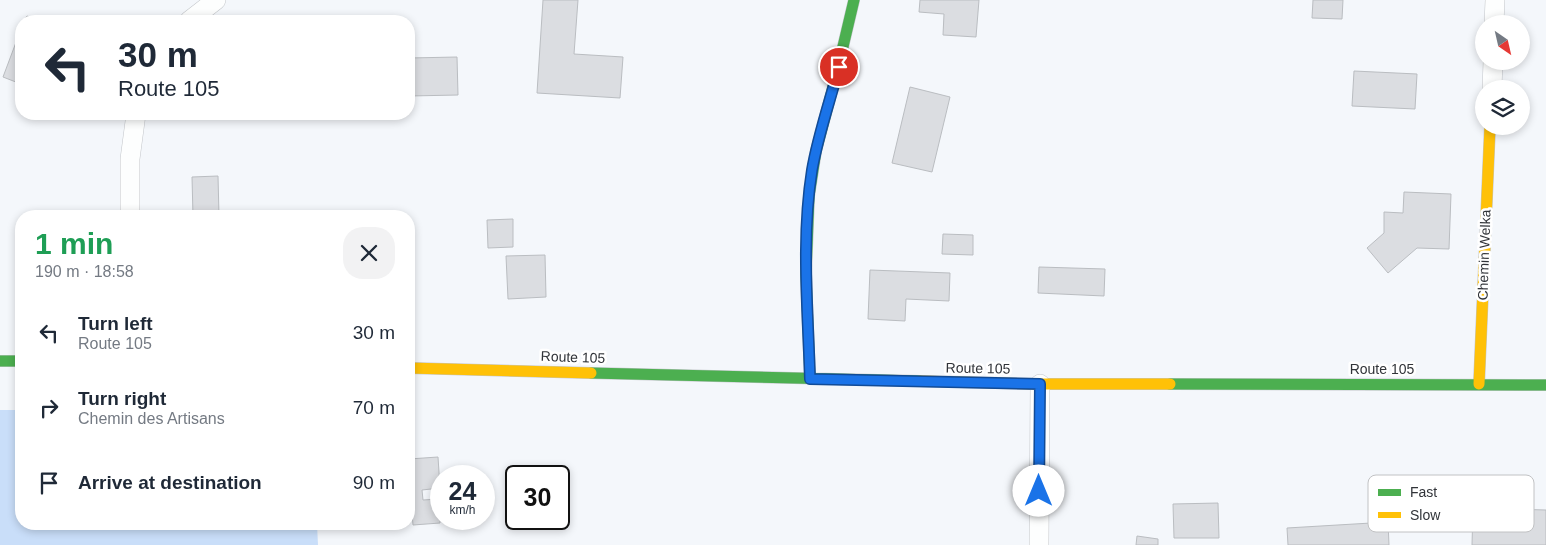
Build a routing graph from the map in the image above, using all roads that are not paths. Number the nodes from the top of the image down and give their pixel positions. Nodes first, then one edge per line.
1 (216, 0) edge
2 (854, 0) edge
3 (1495, 0) edge
4 (197, 15) edge
5 (1494, 15) edge
6 (135, 120) edge
7 (1490, 135) edge
8 (130, 210) edge
9 (0, 361) edge
10 (15, 361) edge
11 (415, 368) edge
12 (810, 379) junction
13 (1040, 384) junction
14 (1479, 384) junction
15 (1546, 385) edge
16 (1039, 545) edge

1 - 4 street
2 - 12 main road
3 - 5 street
6 - 8 street
7 - 14 main road, Chemin Welka
9 - 10 main road
11 - 12 main road, Route 105
12 - 13 main road, Route 105
13 - 14 main road, Route 105
13 - 16 street
14 - 15 main road, Route 105

